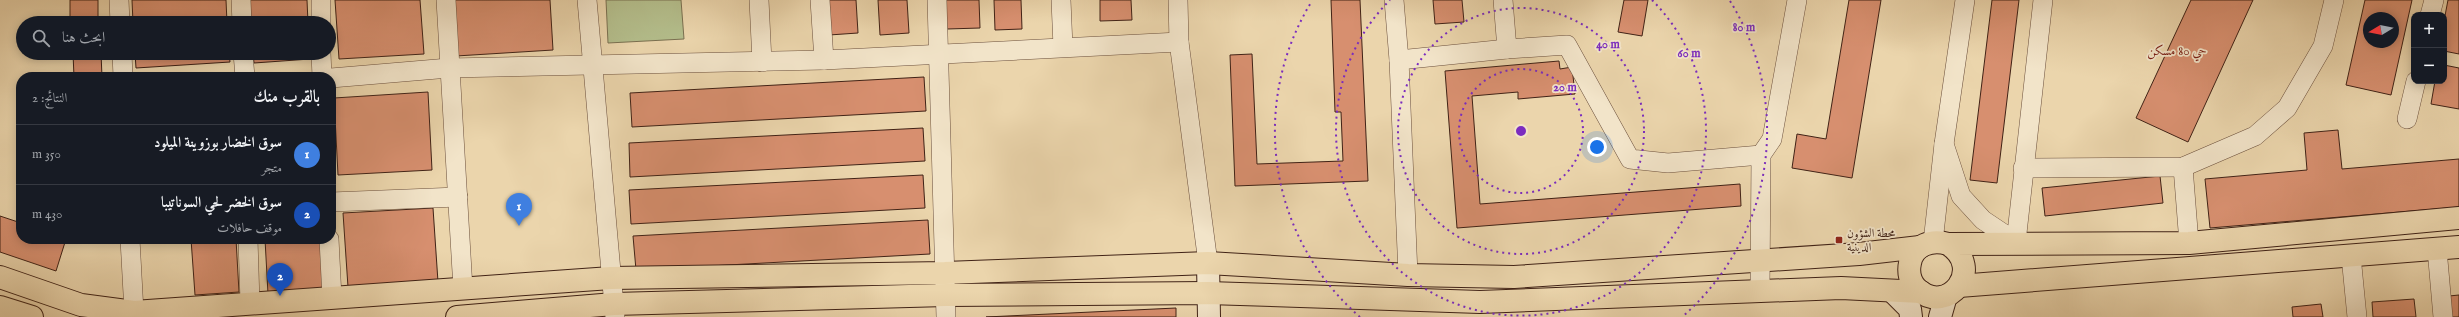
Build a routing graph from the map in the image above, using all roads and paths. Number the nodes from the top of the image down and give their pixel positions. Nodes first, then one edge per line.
1 (119, 0) edge
2 (241, 0) edge
3 (321, 0) edge
4 (446, 0) edge
5 (587, 0) edge
6 (759, 0) edge
7 (820, 0) edge
8 (936, 0) edge
9 (1061, 0) edge
10 (1178, 0) edge
11 (1394, 0) edge
12 (1503, 0) edge
13 (1797, 0) edge
14 (1965, 0) edge
15 (2042, 0) edge
16 (2334, 0) edge
17 (2434, 0) edge
18 (2431, 12) edge
19 (120, 16) edge
20 (242, 16) edge
21 (321, 16) edge
22 (1179, 42) junction
23 (1063, 47) junction
24 (1506, 49) junction
25 (939, 52) junction
26 (122, 60) edge
27 (244, 60) edge
28 (322, 60) edge
29 (824, 60) junction
30 (1399, 60) junction
31 (762, 62) junction
32 (591, 65) junction
33 (449, 68) junction
34 (123, 72) edge
35 (245, 72) edge
36 (322, 72) edge
37 (336, 78) edge
38 (2415, 84) edge
39 (2407, 119) dead end
40 (1944, 144) junction
41 (1761, 155) junction
42 (2183, 166) junction
43 (2024, 168) junction
44 (458, 197) junction
45 (336, 202) edge
46 (2459, 218) edge
47 (2016, 242) junction
48 (2189, 243) junction
49 (130, 244) edge
50 (248, 244) edge
51 (329, 244) edge
52 (1934, 244) junction
53 (2459, 247) edge
54 (2437, 249) junction
55 (2351, 256) junction
56 (1759, 261) junction
57 (1208, 263) junction
58 (945, 272) junction
59 (1408, 275) junction
60 (0, 277) edge
61 (611, 278) junction
62 (463, 289) junction
63 (1760, 291) junction
64 (1892, 291) junction
65 (1952, 291) junction
66 (1921, 292) junction
67 (1208, 293) junction
68 (946, 295) junction
69 (332, 298) junction
70 (250, 303) junction
71 (0, 307) edge
72 (615, 310) edge
73 (134, 312) junction
74 (32, 317) edge
75 (457, 317) edge
76 (946, 317) edge
77 (1209, 317) edge
78 (1911, 317) edge
79 (1916, 317) edge
80 (1940, 317) edge
81 (2357, 317) edge
82 (2443, 317) edge

1 - 19 street
2 - 20 street
3 - 21 street
4 - 33 street
5 - 32 street
6 - 31 street
7 - 29 street
8 - 25 street
9 - 23 street
10 - 22 street
11 - 30 street
12 - 24 street
13 - 41 street
14 - 40 street
15 - 43 street
16 - 42 street
17 - 18 street
22 - 23 street
22 - 57 street
23 - 25 street
24 - 30 street
24 - 41 street
25 - 29 street
25 - 58 street
26 - 34 street
27 - 35 street
28 - 36 street
29 - 31 street
30 - 59 street
31 - 32 street
32 - 33 street
32 - 61 street
33 - 37 street
33 - 44 street
38 - 39 street
40 - 47 street
40 - 52 street
41 - 56 street
42 - 43 street
42 - 48 street
43 - 47 street
44 - 45 street
44 - 62 street
46 - 48 main road
47 - 48 main road
47 - 52 main road
49 - 73 street
50 - 70 street
51 - 69 street
52 - 56 main road
52 - 65 main road
52 - 66 main road
53 - 54 main road
54 - 55 main road
54 - 82 street
55 - 65 main road
55 - 81 street
56 - 59 main road
56 - 63 street
57 - 58 main road
57 - 59 main road
57 - 67 street
58 - 61 main road
58 - 68 street
60 - 73 main road
61 - 62 main road
61 - 72 street
62 - 69 main road
63 - 64 main road
63 - 67 main road
64 - 66 main road
64 - 78 street
65 - 66 main road
65 - 80 street
66 - 79 street
67 - 68 main road
67 - 77 street
68 - 72 main road
68 - 76 street
69 - 70 main road
70 - 73 main road
71 - 74 main road
72 - 75 main road

